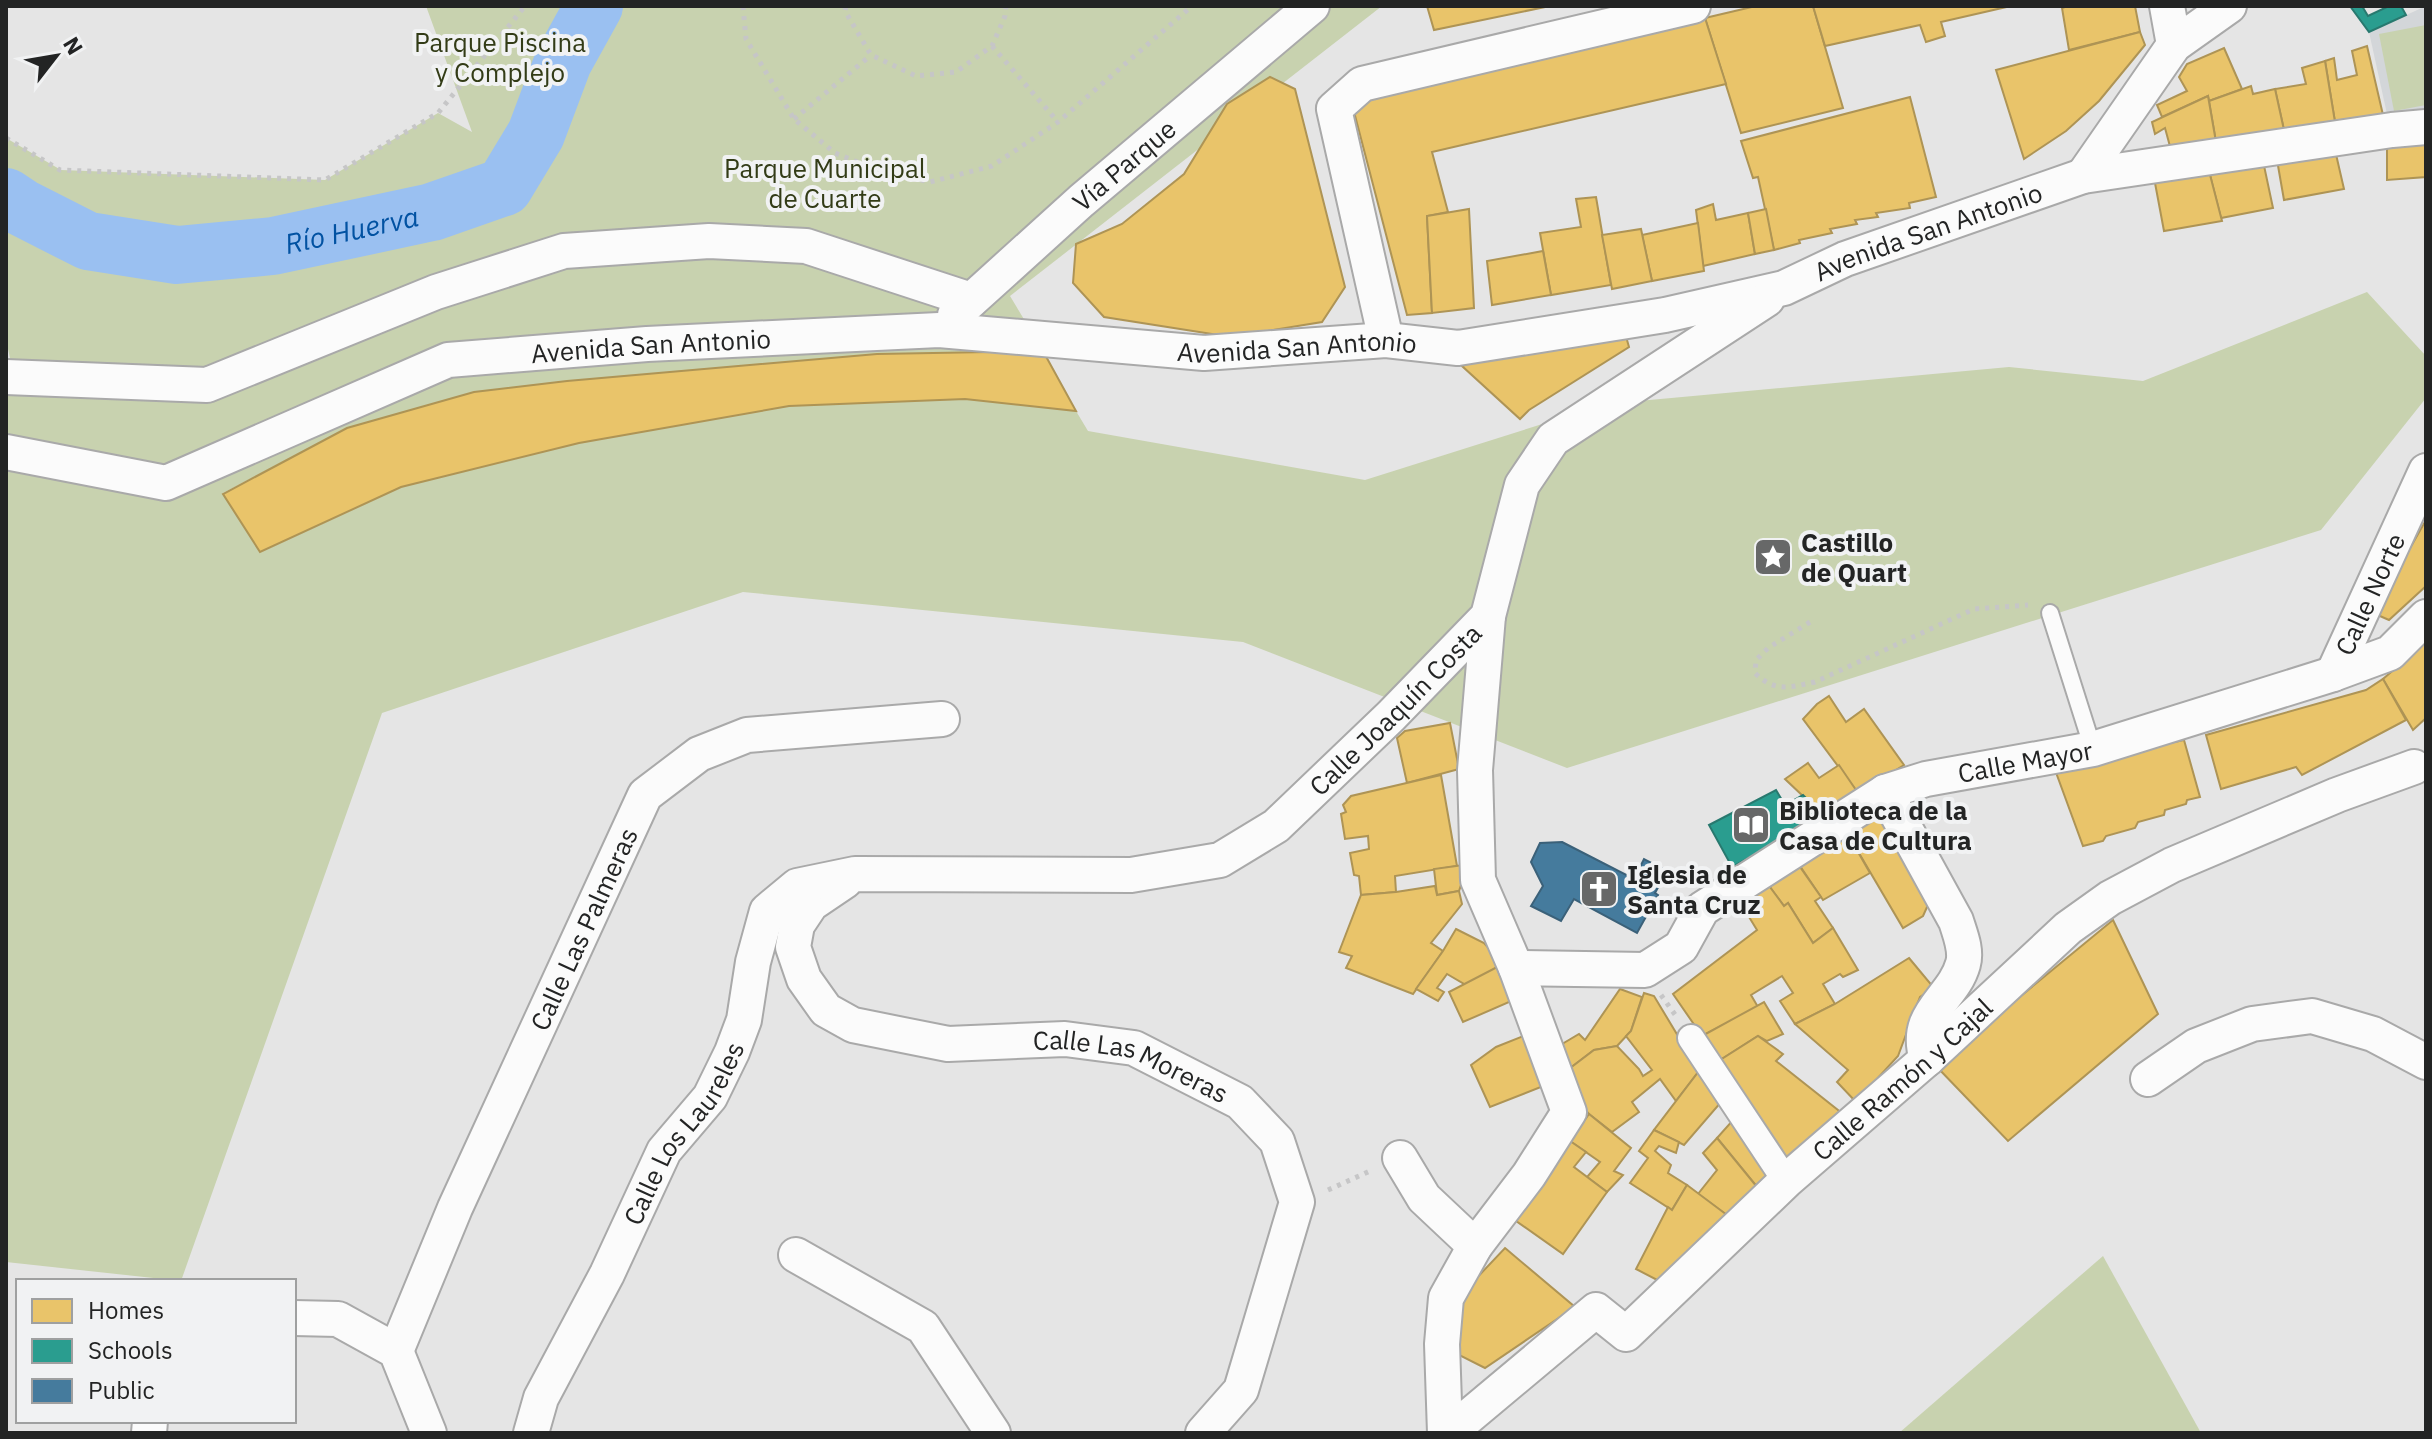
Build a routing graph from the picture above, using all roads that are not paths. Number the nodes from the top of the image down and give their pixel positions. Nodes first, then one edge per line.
1 (1312, 6) edge
2 (1693, 6) edge
3 (2167, 6) edge
4 (2229, 6) edge
5 (2174, 45) junction
6 (2426, 127) edge
7 (2083, 176) junction
8 (1784, 288) junction
9 (971, 300) junction
10 (939, 330) junction
11 (1386, 340) junction
12 (6, 377) edge
13 (6, 452) edge
14 (2426, 471) edge
15 (2050, 613) road end
16 (1488, 616) junction
17 (2426, 617) edge
18 (2333, 674) junction
19 (942, 719) dead end
20 (2093, 749) junction
21 (2422, 771) edge
22 (1885, 792) junction
23 (855, 874) junction
24 (1516, 968) junction
25 (1691, 1038) road end
26 (1927, 1059) junction
27 (2426, 1062) edge
28 (2148, 1079) dead end
29 (1400, 1158) road end
30 (1786, 1181) junction
31 (1475, 1246) junction
32 (796, 1255) dead end
33 (296, 1318) edge
34 (396, 1351) junction
35 (429, 1433) edge
36 (531, 1433) edge
37 (993, 1433) edge
38 (1203, 1433) edge
39 (1447, 1433) edge

1 - 9 street, Vía Parque
2 - 11 street
3 - 5 street
4 - 5 street
5 - 7 street
6 - 7 street, Avenida San Antonio
7 - 8 street, Avenida San Antonio
8 - 11 street, Avenida San Antonio
8 - 16 street, Calle Joaquín Costa
9 - 10 street, Vía Parque
9 - 12 street
10 - 11 street, Avenida San Antonio
10 - 13 street, Avenida San Antonio
14 - 18 street, Calle Norte
15 - 20 lane
16 - 23 street, Calle Joaquín Costa
16 - 24 street
17 - 18 street, Calle Mayor
18 - 20 street, Calle Mayor
19 - 34 street, Calle Las Palmeras
20 - 22 street, Calle Mayor
21 - 26 street, Calle Ramón y Cajal
22 - 24 street, Calle Mayor
22 - 26 street
23 - 36 street, Calle Los Laureles
23 - 38 street, Calle Las Moreras
24 - 31 street
25 - 30 street
26 - 30 street, Calle Ramón y Cajal
27 - 28 street
29 - 31 street
30 - 39 street, Calle Ramón y Cajal
31 - 39 street
32 - 37 street
33 - 34 street
34 - 35 street

